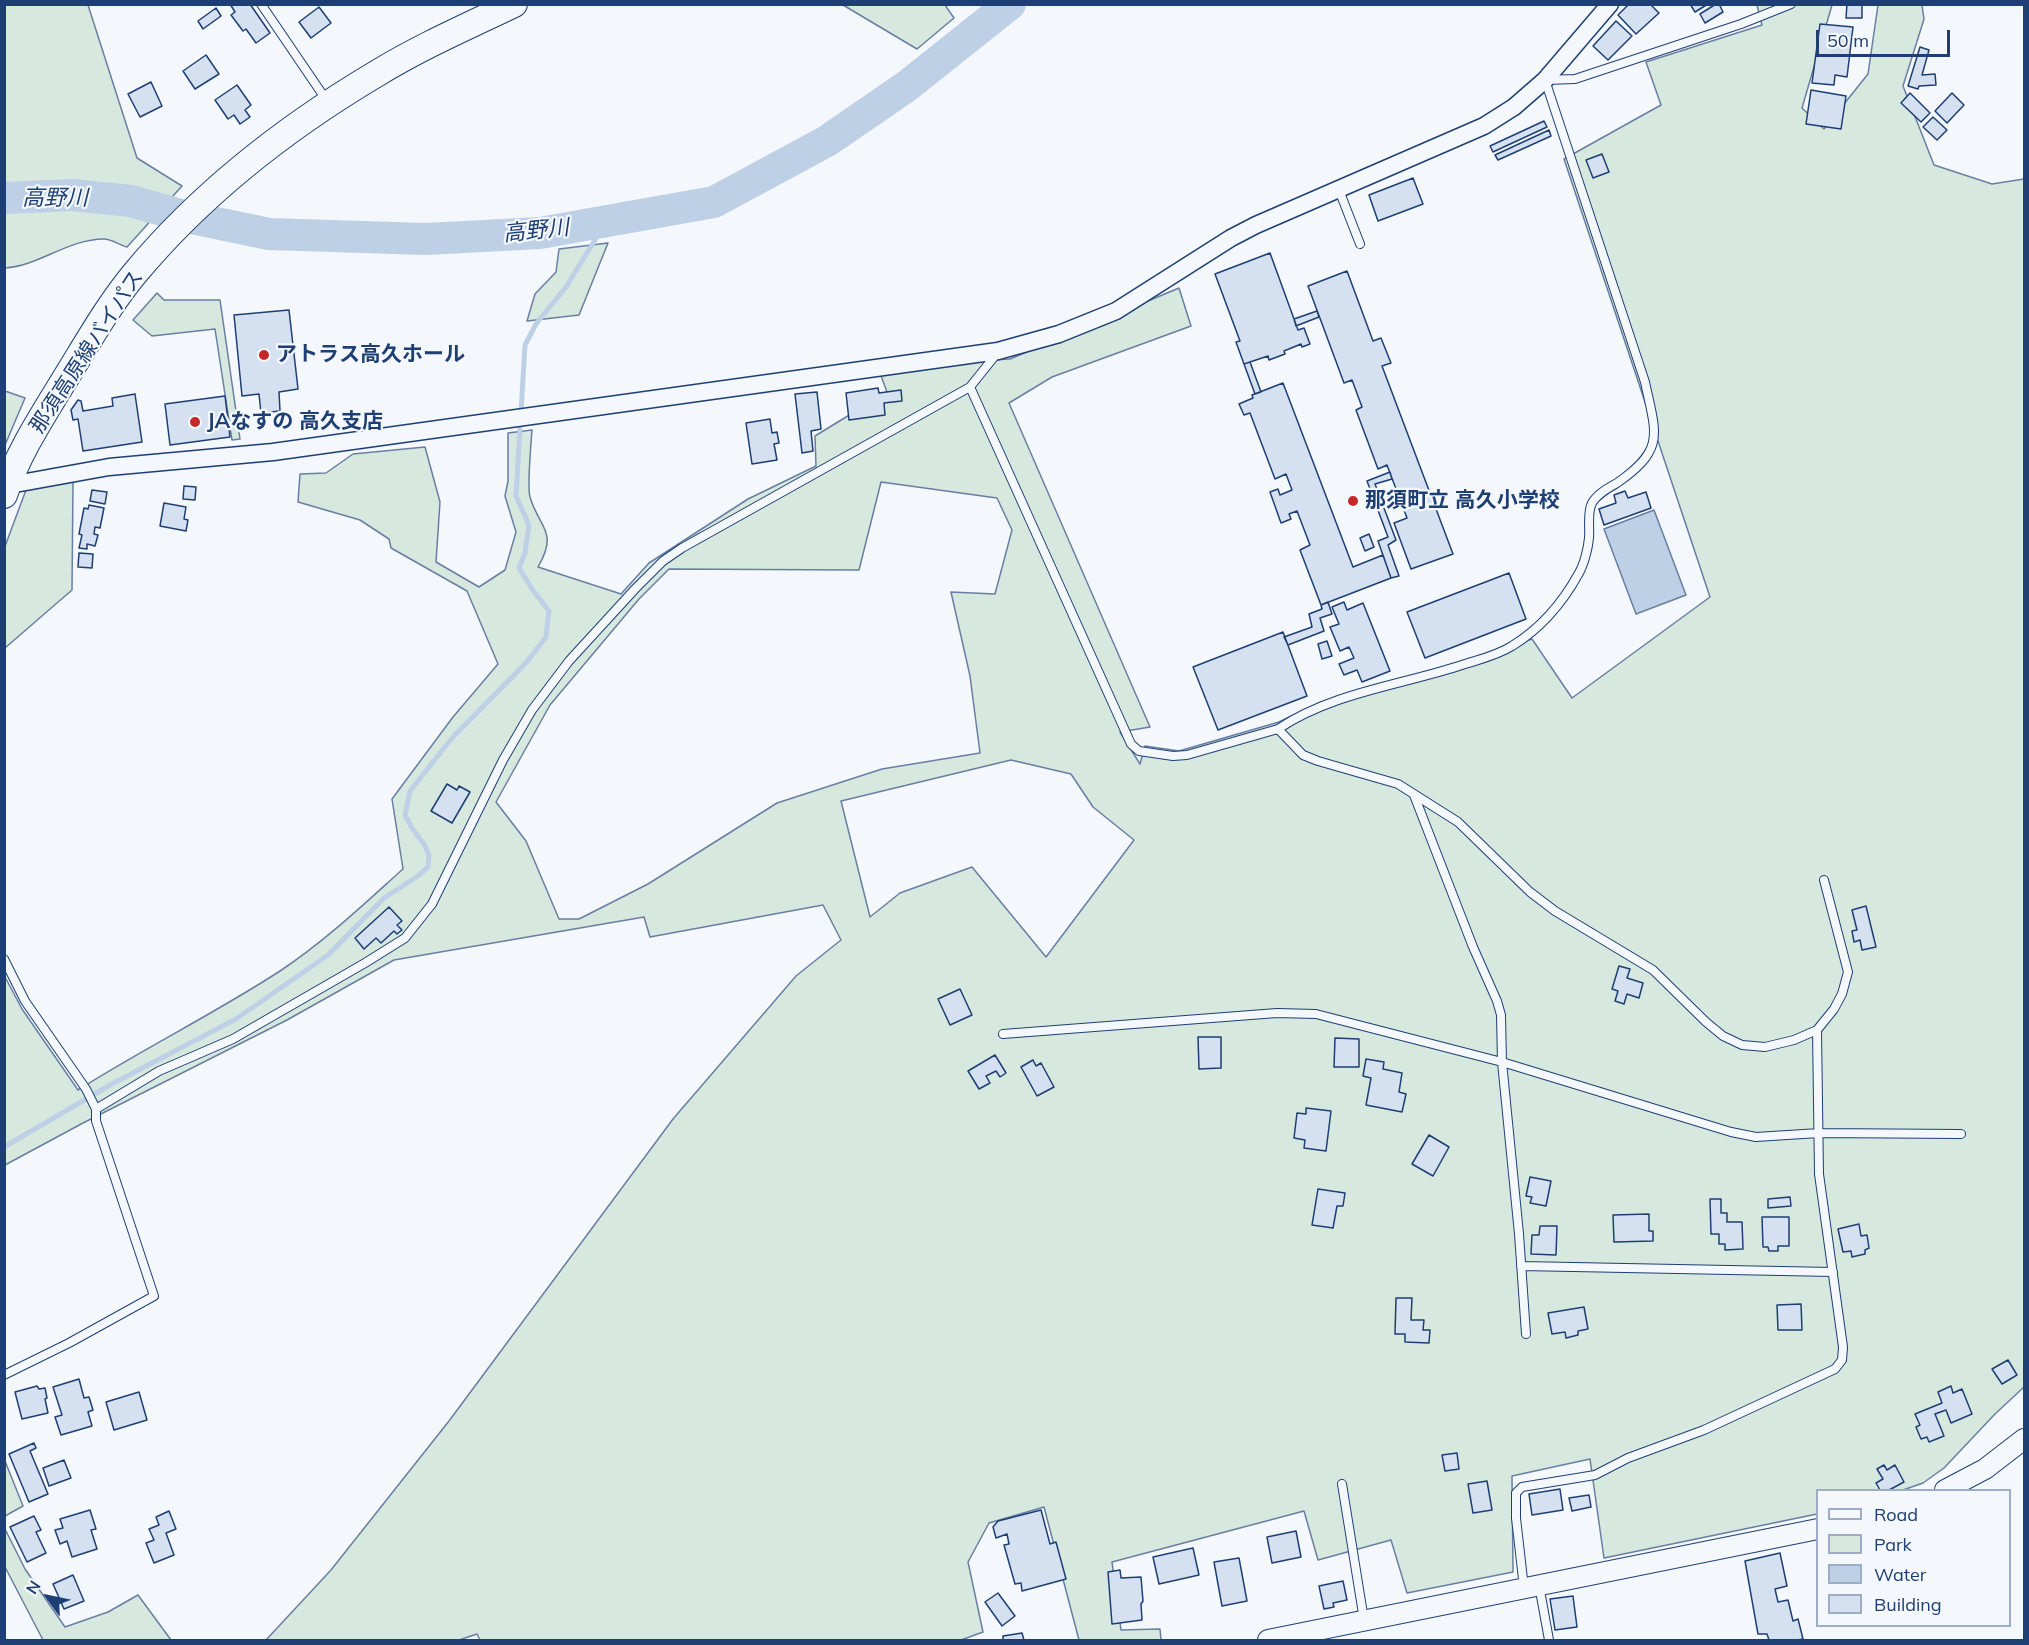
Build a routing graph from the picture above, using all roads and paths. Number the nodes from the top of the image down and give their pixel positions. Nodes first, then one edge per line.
1 (261, 4) edge
2 (514, 4) edge
3 (1610, 4) edge
4 (1791, 4) edge
5 (1545, 80) junction
6 (329, 105) junction
7 (1339, 190) junction
8 (1360, 244) dead end
9 (998, 351) junction
10 (970, 387) junction
11 (6, 488) edge
12 (1278, 729) junction
13 (1414, 795) junction
14 (1824, 879) dead end
15 (4, 959) edge
16 (1817, 1030) junction
17 (1003, 1034) dead end
18 (1502, 1062) junction
19 (95, 1106) junction
20 (1818, 1133) junction
21 (1961, 1134) dead end
22 (1521, 1266) junction
23 (1833, 1272) junction
24 (1526, 1334) dead end
25 (4, 1375) edge
26 (2025, 1439) edge
27 (1342, 1484) dead end
28 (1949, 1489) edge
29 (1816, 1528) edge
30 (1532, 1586) junction
31 (1365, 1621) junction
32 (1268, 1641) edge
33 (1549, 1641) edge

1 - 6 lane
2 - 6 main road, 那須高原線バイパス
3 - 5 street
4 - 5 lane
5 - 7 street
5 - 12 lane
6 - 11 main road, 那須高原線バイパス
7 - 8 lane
7 - 9 street
9 - 10 lane
9 - 11 street
10 - 12 lane
10 - 19 lane
12 - 13 lane
13 - 16 lane
13 - 18 lane
14 - 16 lane
15 - 19 lane
16 - 20 lane
17 - 18 lane
18 - 20 lane
18 - 22 lane
19 - 25 lane
20 - 21 lane
20 - 23 lane
22 - 23 lane
22 - 24 lane
23 - 30 lane
26 - 28 street
27 - 31 lane
29 - 30 street
30 - 31 street
30 - 33 lane
31 - 32 street

